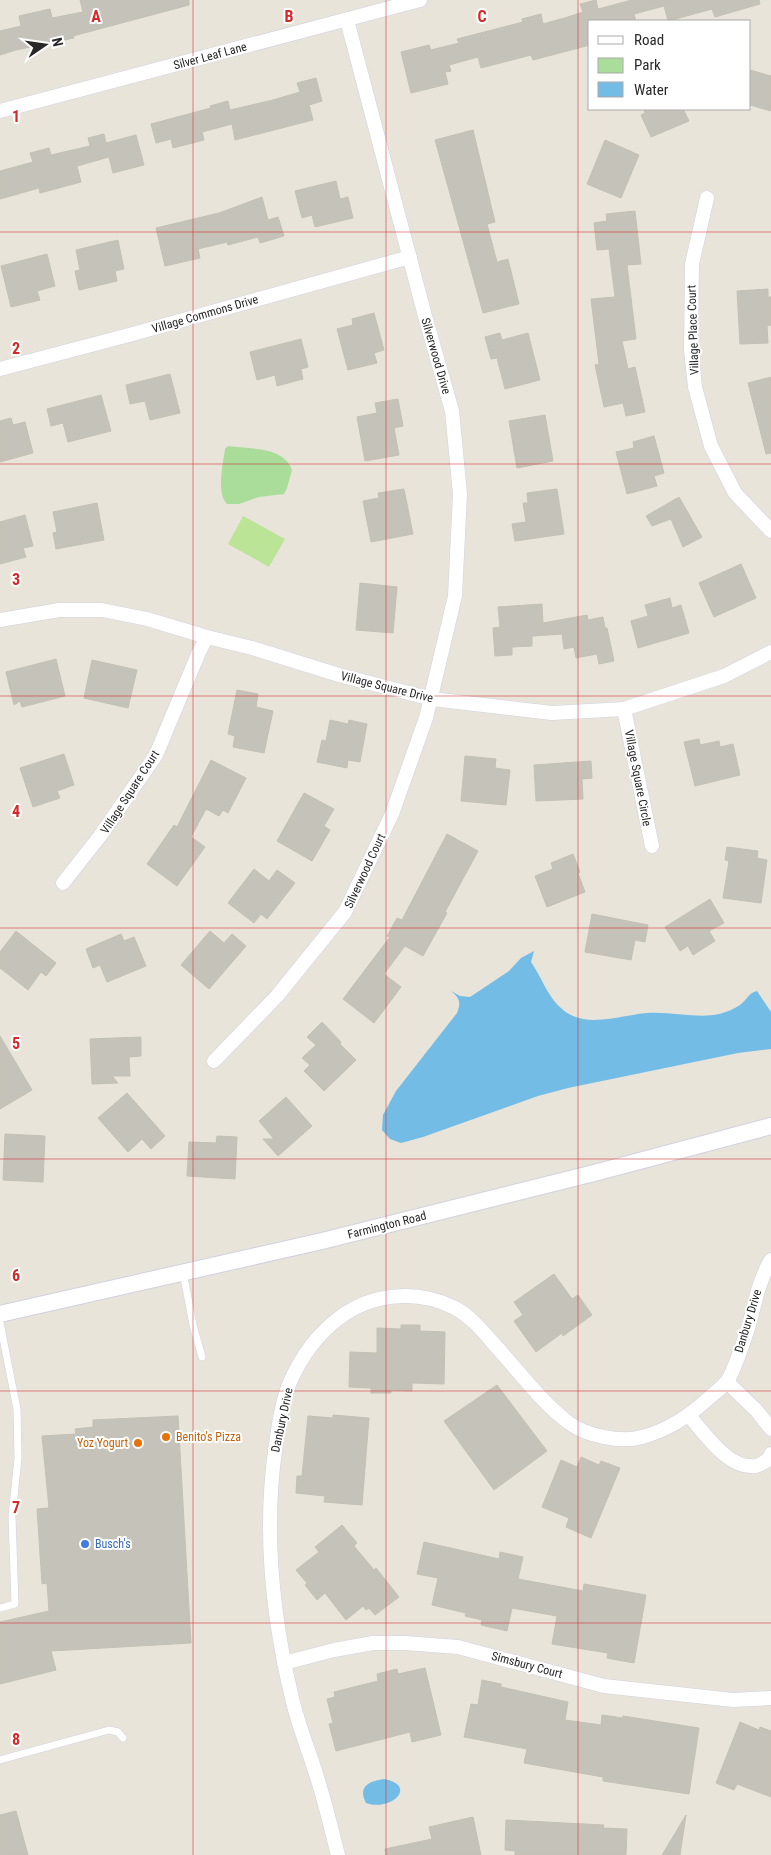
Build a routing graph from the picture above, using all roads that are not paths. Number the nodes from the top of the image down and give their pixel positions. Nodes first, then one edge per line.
1 (420, 0) edge
2 (347, 20) junction
3 (0, 111) edge
4 (707, 198) dead end
5 (410, 257) junction
6 (0, 369) edge
7 (771, 531) edge
8 (0, 620) edge
9 (207, 637) junction
10 (771, 652) edge
11 (432, 699) junction
12 (624, 709) junction
13 (652, 846) dead end
14 (63, 883) dead end
15 (214, 1062) dead end
16 (771, 1126) edge
17 (771, 1260) edge
18 (183, 1272) junction
19 (0, 1314) edge
20 (0, 1323) edge
21 (202, 1357) dead end
22 (726, 1382) junction
23 (689, 1416) junction
24 (771, 1429) edge
25 (771, 1454) edge
26 (0, 1608) edge
27 (284, 1663) junction
28 (771, 1698) edge
29 (124, 1738) dead end
30 (0, 1760) edge
31 (338, 1855) edge

1 - 2 street, Silver Leaf Lane
2 - 3 street, Silver Leaf Lane
2 - 5 street, Silverwood Drive
4 - 7 street, Village Place Court
5 - 6 street, Village Commons Drive
5 - 11 street, Silverwood Drive
8 - 9 street, Village Square Drive
9 - 11 street, Village Square Drive
9 - 14 street, Village Square Court
10 - 12 street, Village Square Drive
11 - 12 street, Village Square Drive
11 - 15 street, Silverwood Court
12 - 13 street, Village Square Circle
16 - 18 street, Farmington Road
17 - 22 street, Danbury Drive
18 - 19 street, Farmington Road
18 - 21 lane
20 - 26 lane
22 - 23 street, Danbury Drive
22 - 24 street
23 - 25 street
23 - 27 street, Danbury Drive
27 - 28 street, Simsbury Court
27 - 31 street, Danbury Drive
29 - 30 lane

